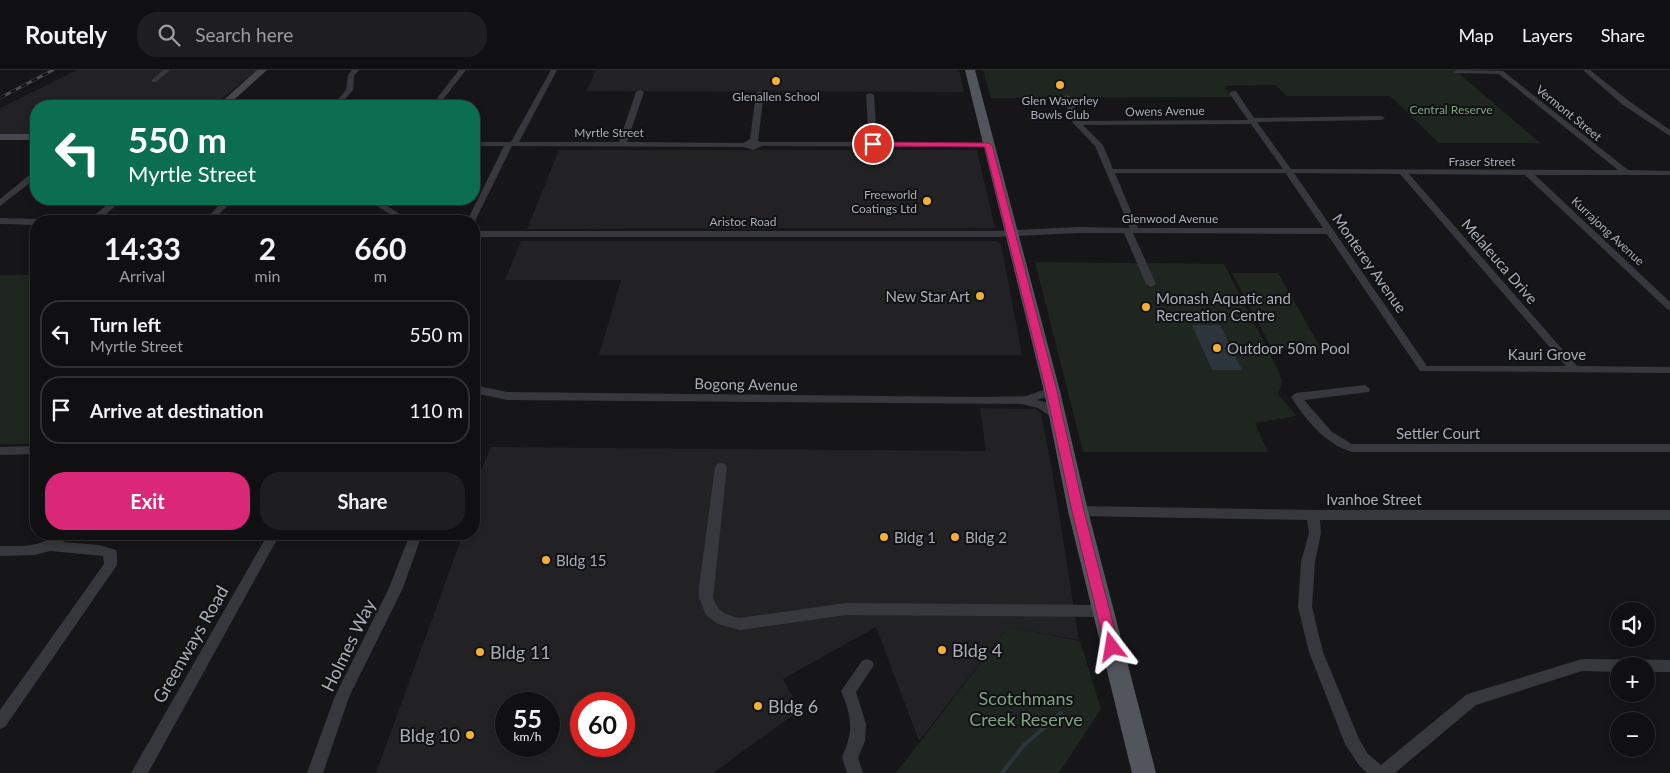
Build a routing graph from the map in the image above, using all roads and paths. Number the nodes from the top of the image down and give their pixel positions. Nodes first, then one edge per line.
1 (168, 70) edge
2 (262, 70) edge
3 (356, 70) edge
4 (463, 70) edge
5 (554, 70) edge
6 (970, 70) edge
7 (1586, 70) edge
8 (1500, 71) edge
9 (1456, 72) dead end
10 (154, 81) dead end
11 (640, 92) dead end
12 (760, 92) dead end
13 (1233, 92) dead end
14 (870, 95) dead end
15 (1067, 97) dead end
16 (229, 100) edge
17 (340, 100) edge
18 (439, 100) edge
19 (1381, 118) dead end
20 (1253, 121) junction
21 (1077, 123) junction
22 (1670, 134) edge
23 (0, 136) edge
24 (30, 137) edge
25 (757, 142) junction
26 (480, 144) edge
27 (512, 144) junction
28 (873, 144) junction
29 (622, 145) junction
30 (988, 145) junction
31 (1110, 171) junction
32 (1288, 171) junction
33 (1403, 172) junction
34 (1528, 173) junction
35 (1626, 173) junction
36 (1670, 173) edge
37 (30, 179) edge
38 (0, 203) edge
39 (480, 204) edge
40 (113, 205) edge
41 (224, 205) edge
42 (380, 205) edge
43 (104, 215) edge
44 (214, 215) edge
45 (397, 215) edge
46 (0, 221) edge
47 (30, 222) edge
48 (1131, 230) junction
49 (1329, 231) junction
50 (480, 234) edge
51 (1011, 234) junction
52 (1151, 284) dead end
53 (1670, 307) edge
54 (1424, 369) joint
55 (1574, 369) junction
56 (1670, 370) edge
57 (1365, 389) dead end
58 (480, 390) edge
59 (1052, 391) junction
60 (1019, 401) junction
61 (1058, 416) junction
62 (1670, 448) edge
63 (30, 450) edge
64 (0, 451) edge
65 (721, 467) dead end
66 (1078, 511) junction
67 (1313, 515) junction
68 (1670, 515) edge
69 (58, 540) edge
70 (271, 540) edge
71 (414, 540) edge
72 (51, 546) junction
73 (0, 551) edge
74 (1103, 611) junction
75 (867, 665) dead end
76 (1670, 666) edge
77 (0, 722) edge
78 (139, 773) edge
79 (315, 773) edge
80 (855, 773) edge
81 (1144, 773) edge
82 (1378, 773) edge
83 (1383, 773) edge

1 - 10 street
2 - 16 street
3 - 17 street
4 - 18 street
5 - 27 street
6 - 30 main road
7 - 22 street
8 - 9 street
8 - 35 street, Vermont Street
11 - 29 street
12 - 25 street
13 - 20 street, Monterey Avenue
14 - 28 street
15 - 21 street
19 - 20 street, Owens Avenue
20 - 21 street, Owens Avenue
20 - 32 street, Monterey Avenue
21 - 31 street
23 - 24 street
25 - 28 street
25 - 29 street, Myrtle Street
26 - 27 street, Myrtle Street
27 - 29 street, Myrtle Street
27 - 39 street
28 - 30 street
30 - 51 main road
31 - 32 street, Fraser Street
31 - 48 street
32 - 33 street, Fraser Street
32 - 49 street, Monterey Avenue
33 - 34 street, Fraser Street
33 - 55 street, Melaleuca Drive
34 - 35 street, Fraser Street
34 - 53 street, Kurrajong Avenue
35 - 36 street, Fraser Street
37 - 38 street
40 - 43 street
41 - 44 street
42 - 45 street
46 - 47 street
48 - 49 street, Glenwood Avenue
48 - 51 street, Glenwood Avenue
48 - 52 street
49 - 54 street, Monterey Avenue
50 - 51 street, Aristoc Road
51 - 59 main road
54 - 55 street, Kauri Grove
55 - 56 street, Kauri Grove
57 - 62 street, Settler Court
58 - 60 street, Bogong Avenue
59 - 60 street, Bogong Avenue
59 - 61 main road
60 - 61 street, Bogong Avenue
61 - 66 main road
63 - 64 street
65 - 74 street
66 - 67 street, Ivanhoe Street
66 - 74 main road
67 - 68 street, Ivanhoe Street
67 - 82 street
69 - 72 street
70 - 78 street, Greenways Road
71 - 79 street, Holmes Way
72 - 73 street
72 - 77 street
74 - 81 main road
75 - 80 street
76 - 83 street

